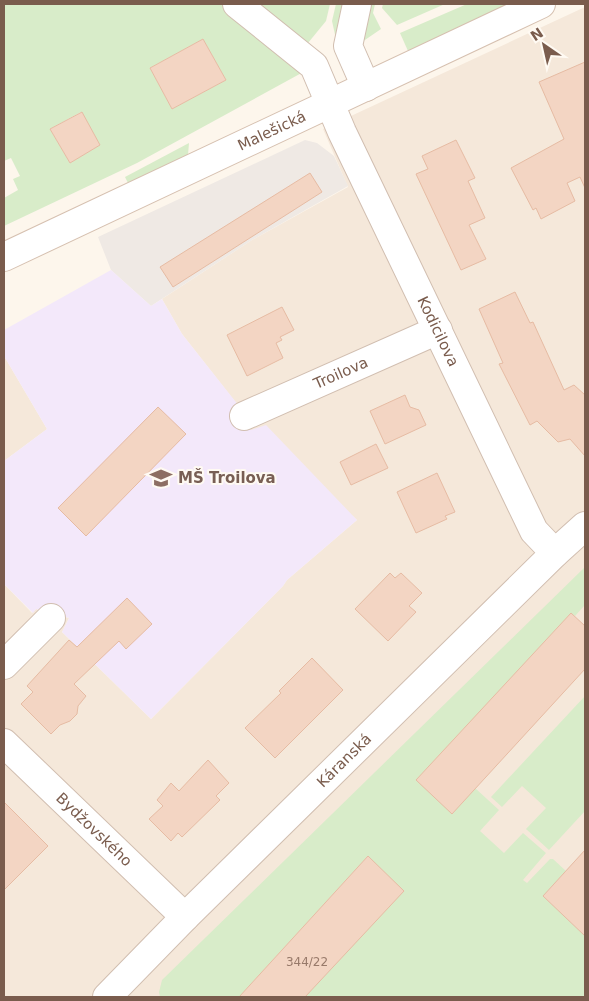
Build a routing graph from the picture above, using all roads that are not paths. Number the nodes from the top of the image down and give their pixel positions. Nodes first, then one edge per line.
1 (237, 4) edge
2 (357, 4) edge
3 (541, 4) edge
4 (366, 87) junction
5 (331, 104) junction
6 (4, 257) edge
7 (438, 330) junction
8 (244, 416) dead end
9 (585, 526) edge
10 (555, 554) junction
11 (51, 618) dead end
12 (4, 665) edge
13 (4, 744) edge
14 (185, 917) junction
15 (115, 994) edge

1 - 5 street, Kodicilova
2 - 4 street
3 - 4 street, Malešická
4 - 5 street, Malešická
5 - 6 street, Malešická
5 - 7 street, Kodicilova
7 - 8 street, Troilova
7 - 10 street, Kodicilova
9 - 10 street, Káranská
10 - 14 street, Káranská
11 - 12 street
13 - 14 street, Bydžovského
14 - 15 street, Káranská

